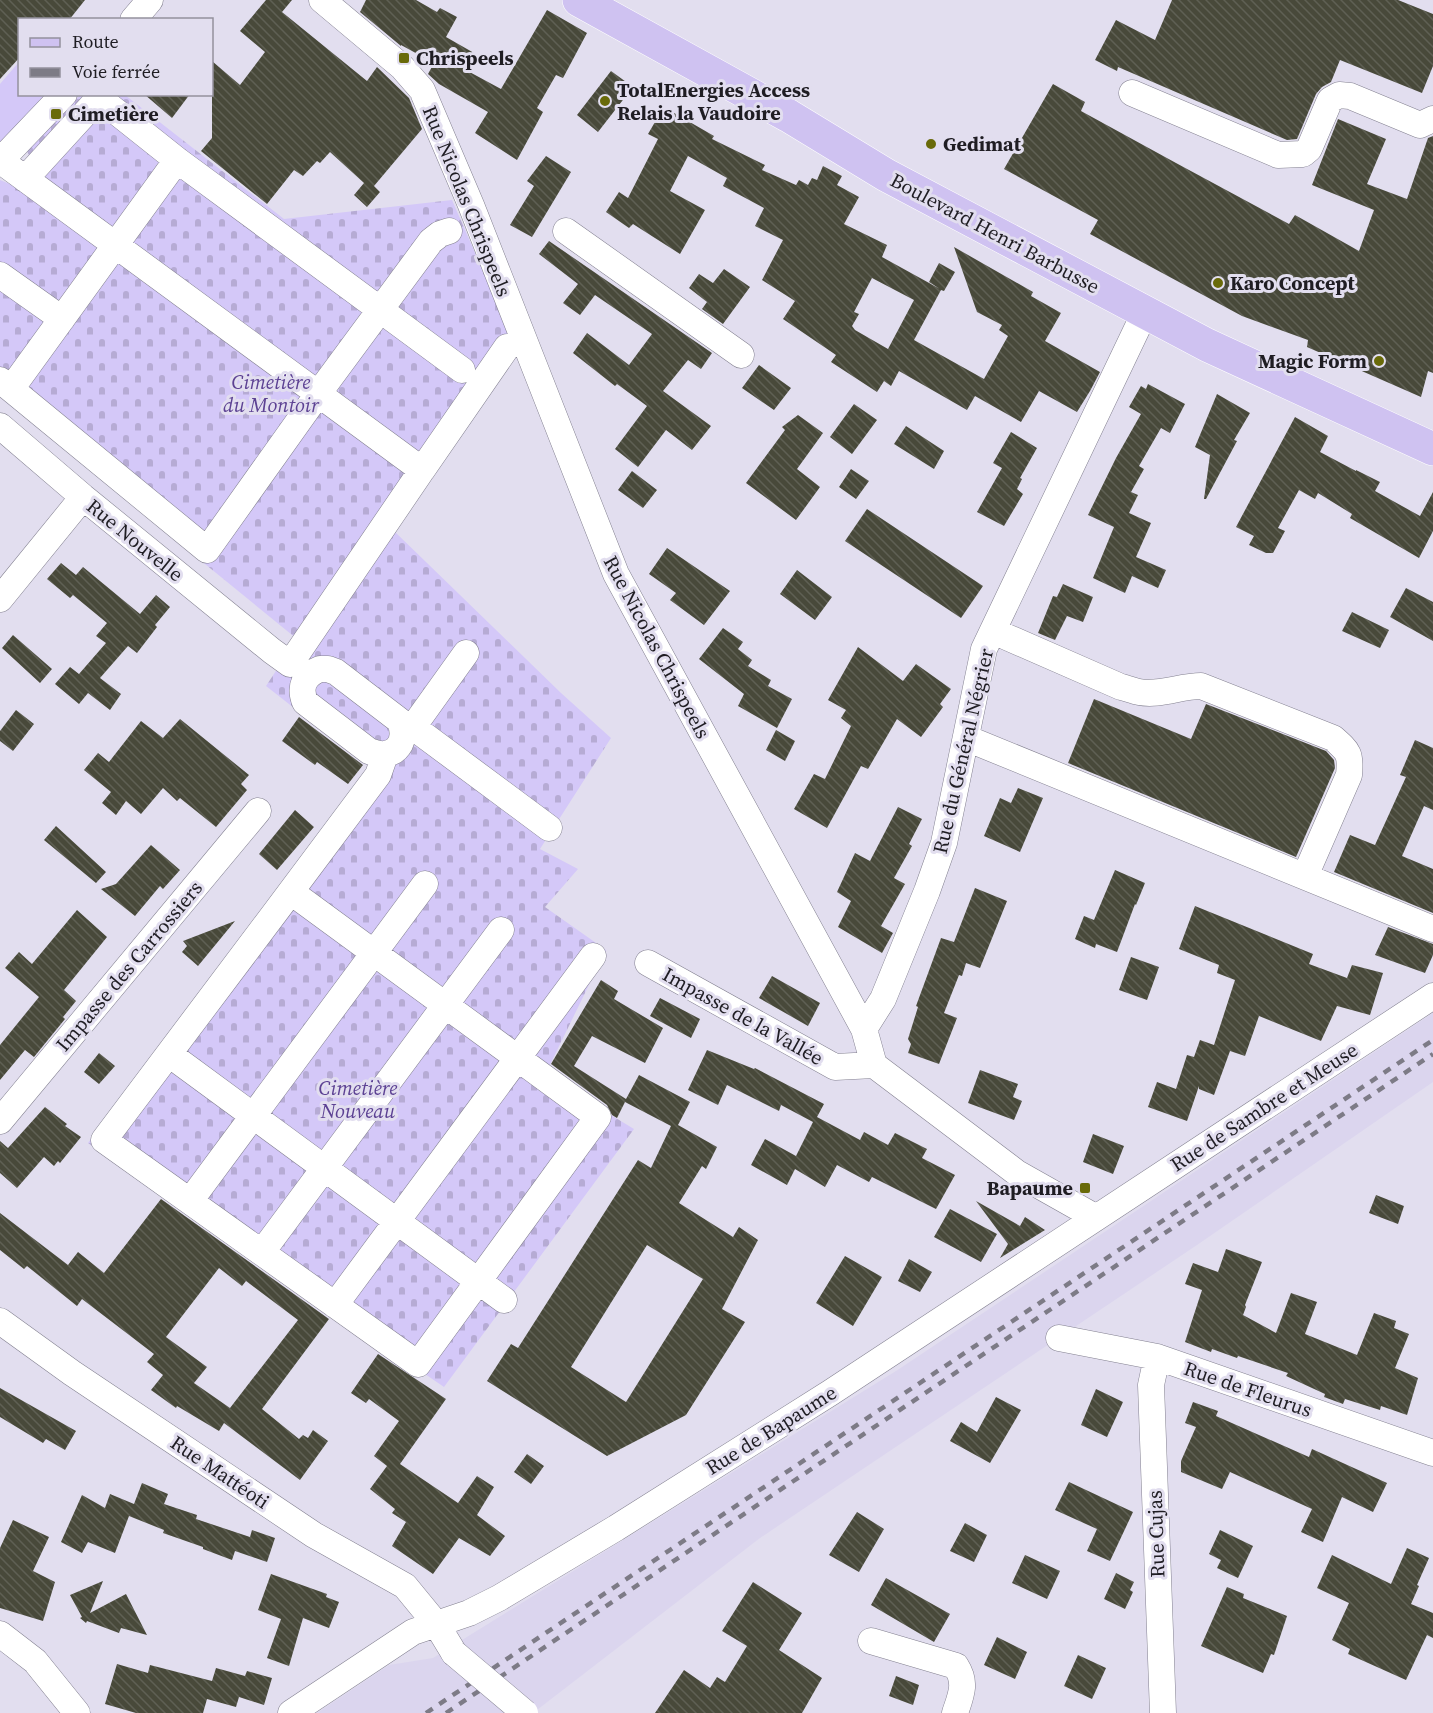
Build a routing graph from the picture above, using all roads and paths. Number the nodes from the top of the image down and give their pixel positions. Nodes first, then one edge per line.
1 (150, 0) edge
2 (322, 0) edge
3 (579, 0) edge
4 (615, 0) edge
5 (135, 18) edge
6 (1132, 93) dead end
7 (62, 96) edge
8 (1433, 119) edge
9 (177, 160) junction
10 (0, 161) edge
11 (25, 178) junction
12 (448, 231) dead end
13 (566, 231) dead end
14 (115, 245) junction
15 (0, 275) edge
16 (381, 310) junction
17 (1145, 312) junction
18 (62, 319) junction
19 (507, 347) dead end
20 (741, 356) dead end
21 (462, 370) dead end
22 (5, 385) edge
23 (318, 394) junction
24 (0, 426) edge
25 (1430, 443) edge
26 (422, 470) junction
27 (83, 497) junction
28 (0, 599) edge
29 (993, 631) junction
30 (466, 653) dead end
31 (289, 664) junction
32 (408, 728) junction
33 (966, 738) junction
34 (385, 755) junction
35 (258, 811) dead end
36 (549, 828) dead end
37 (1305, 876) junction
38 (425, 884) dead end
39 (291, 892) junction
40 (1433, 929) edge
41 (501, 930) dead end
42 (374, 953) junction
43 (593, 956) dead end
44 (648, 963) dead end
45 (1433, 996) edge
46 (446, 1005) junction
47 (864, 1029) junction
48 (169, 1054) junction
49 (518, 1058) junction
50 (874, 1065) junction
51 (253, 1116) junction
52 (0, 1121) edge
53 (325, 1168) junction
54 (190, 1201) junction
55 (1095, 1217) junction
56 (396, 1221) junction
57 (262, 1252) junction
58 (478, 1281) junction
59 (504, 1300) dead end
60 (335, 1305) junction
61 (0, 1321) edge
62 (1059, 1338) dead end
63 (1157, 1357) junction
64 (1433, 1453) edge
65 (437, 1624) junction
66 (0, 1635) edge
67 (871, 1641) dead end
68 (77, 1713) edge
69 (291, 1713) edge
70 (525, 1713) edge
71 (955, 1713) edge
72 (1162, 1713) edge

1 - 5 street
2 - 47 street, Rue Nicolas Chrispeels
3 - 17 main road, Boulevard Henri Barbusse
4 - 25 main road, Boulevard Henri Barbusse
6 - 8 street
7 - 10 street
9 - 11 street
9 - 14 street
9 - 16 street
10 - 11 street
11 - 14 street
12 - 16 street
13 - 20 street
14 - 18 street
14 - 23 street
15 - 18 street
16 - 21 street
16 - 23 street
17 - 25 main road, Boulevard Henri Barbusse
17 - 29 street, Rue du Général Négrier
18 - 22 street
19 - 26 street
22 - 23 street
23 - 26 street
24 - 27 street, Rue Nouvelle
26 - 31 street
27 - 28 street
27 - 31 street, Rue Nouvelle
29 - 33 street, Rue du Général Négrier
29 - 37 street
30 - 32 street
31 - 32 street
31 - 34 street
32 - 34 street
32 - 36 street
33 - 37 street
33 - 47 street, Rue du Général Négrier
34 - 39 street
35 - 52 street, Impasse des Carrossiers
37 - 40 street
38 - 42 street
39 - 42 street
39 - 48 street
41 - 46 street
42 - 46 street
42 - 51 street
43 - 49 street
44 - 50 street, Impasse de la Vallée
45 - 55 street, Rue de Sambre et Meuse
46 - 49 street
46 - 53 street
47 - 50 street, Rue Nicolas Chrispeels
48 - 51 street
48 - 54 street
49 - 56 street
49 - 58 street
50 - 55 street
51 - 53 street
51 - 54 street
53 - 56 street
53 - 57 street
54 - 57 street
55 - 65 street, Rue de Bapaume
56 - 58 street
56 - 60 street
57 - 60 street
58 - 59 street
58 - 60 street
61 - 65 street, Rue Mattéoti
62 - 63 street, Rue de Fleurus
63 - 64 street, Rue de Fleurus
63 - 72 street, Rue Cujas
65 - 69 street, Rue de Bapaume
65 - 70 street, Rue Mattéoti, bridge
66 - 68 street
67 - 71 street

